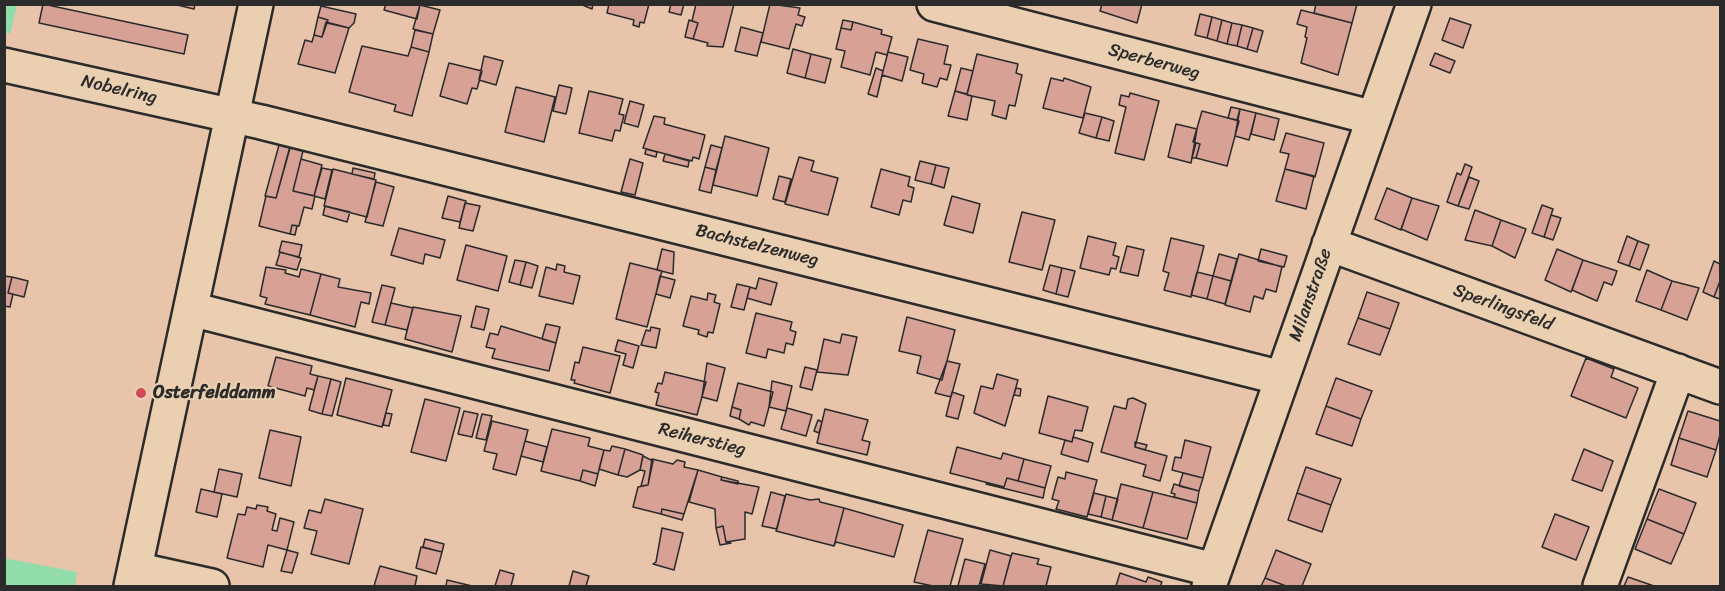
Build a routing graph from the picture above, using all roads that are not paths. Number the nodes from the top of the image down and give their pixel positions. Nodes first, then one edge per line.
1 (256, 4) edge
2 (934, 4) edge
3 (1414, 4) edge
4 (4, 65) edge
5 (232, 116) junction
6 (1374, 118) junction
7 (1329, 244) junction
8 (191, 309) junction
9 (1678, 371) junction
10 (1282, 378) junction
11 (1720, 387) edge
12 (133, 578) edge
13 (1211, 578) edge
14 (212, 586) edge
15 (1600, 586) edge

1 - 5 street
2 - 6 street, Sperberweg
3 - 6 street, Milanstraße
4 - 5 street, Nobelring
5 - 8 street
5 - 10 street, Bachstelzenweg
6 - 7 street, Milanstraße
7 - 9 street, Sperlingsfeld
7 - 10 street, Milanstraße
8 - 12 street
8 - 13 street, Reiherstieg
9 - 11 street, Sperlingsfeld
9 - 15 street
10 - 13 street, Milanstraße
12 - 14 street

